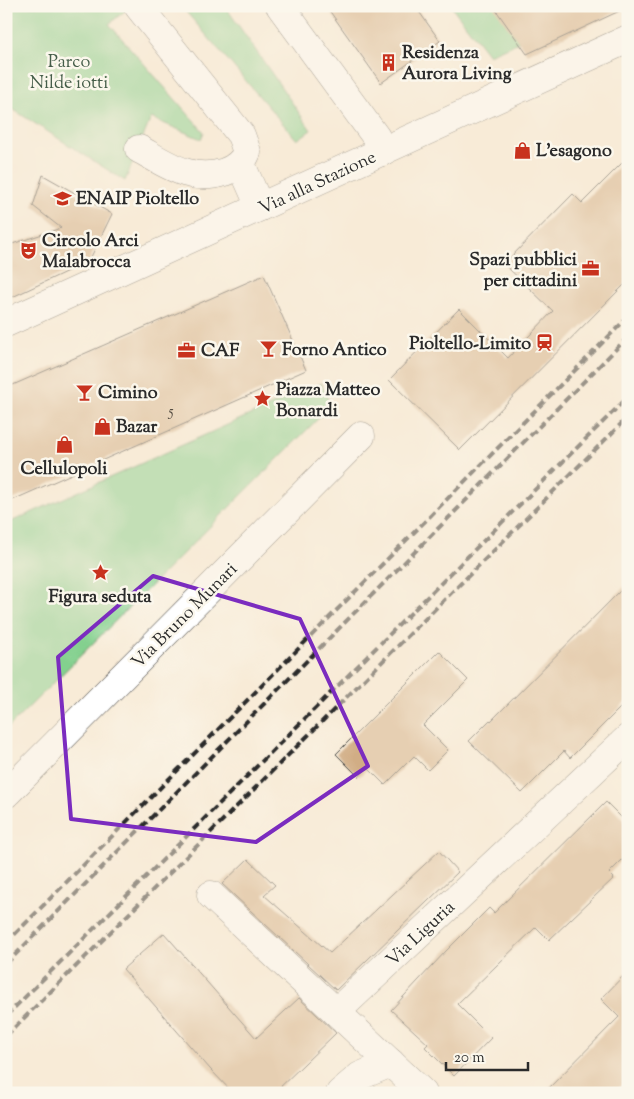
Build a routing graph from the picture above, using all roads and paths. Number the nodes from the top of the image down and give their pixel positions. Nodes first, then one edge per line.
1 (138, 6) edge
2 (280, 6) edge
3 (628, 39) edge
4 (139, 149) dead end
5 (382, 152) junction
6 (241, 164) junction
7 (260, 208) junction
8 (6, 323) edge
9 (361, 436) dead end
10 (628, 738) edge
11 (6, 794) edge
12 (211, 895) dead end
13 (336, 1012) junction
14 (391, 1063) junction
15 (340, 1093) edge
16 (423, 1093) edge

1 - 6 street
2 - 5 street
3 - 5 street, Via alla Stazione
4 - 6 street
5 - 7 street, Via alla Stazione
6 - 7 street
7 - 8 street, Via alla Stazione
9 - 11 street, Via Bruno Munari
10 - 13 street, Via Liguria
12 - 13 street
13 - 14 street
14 - 15 street
14 - 16 street

